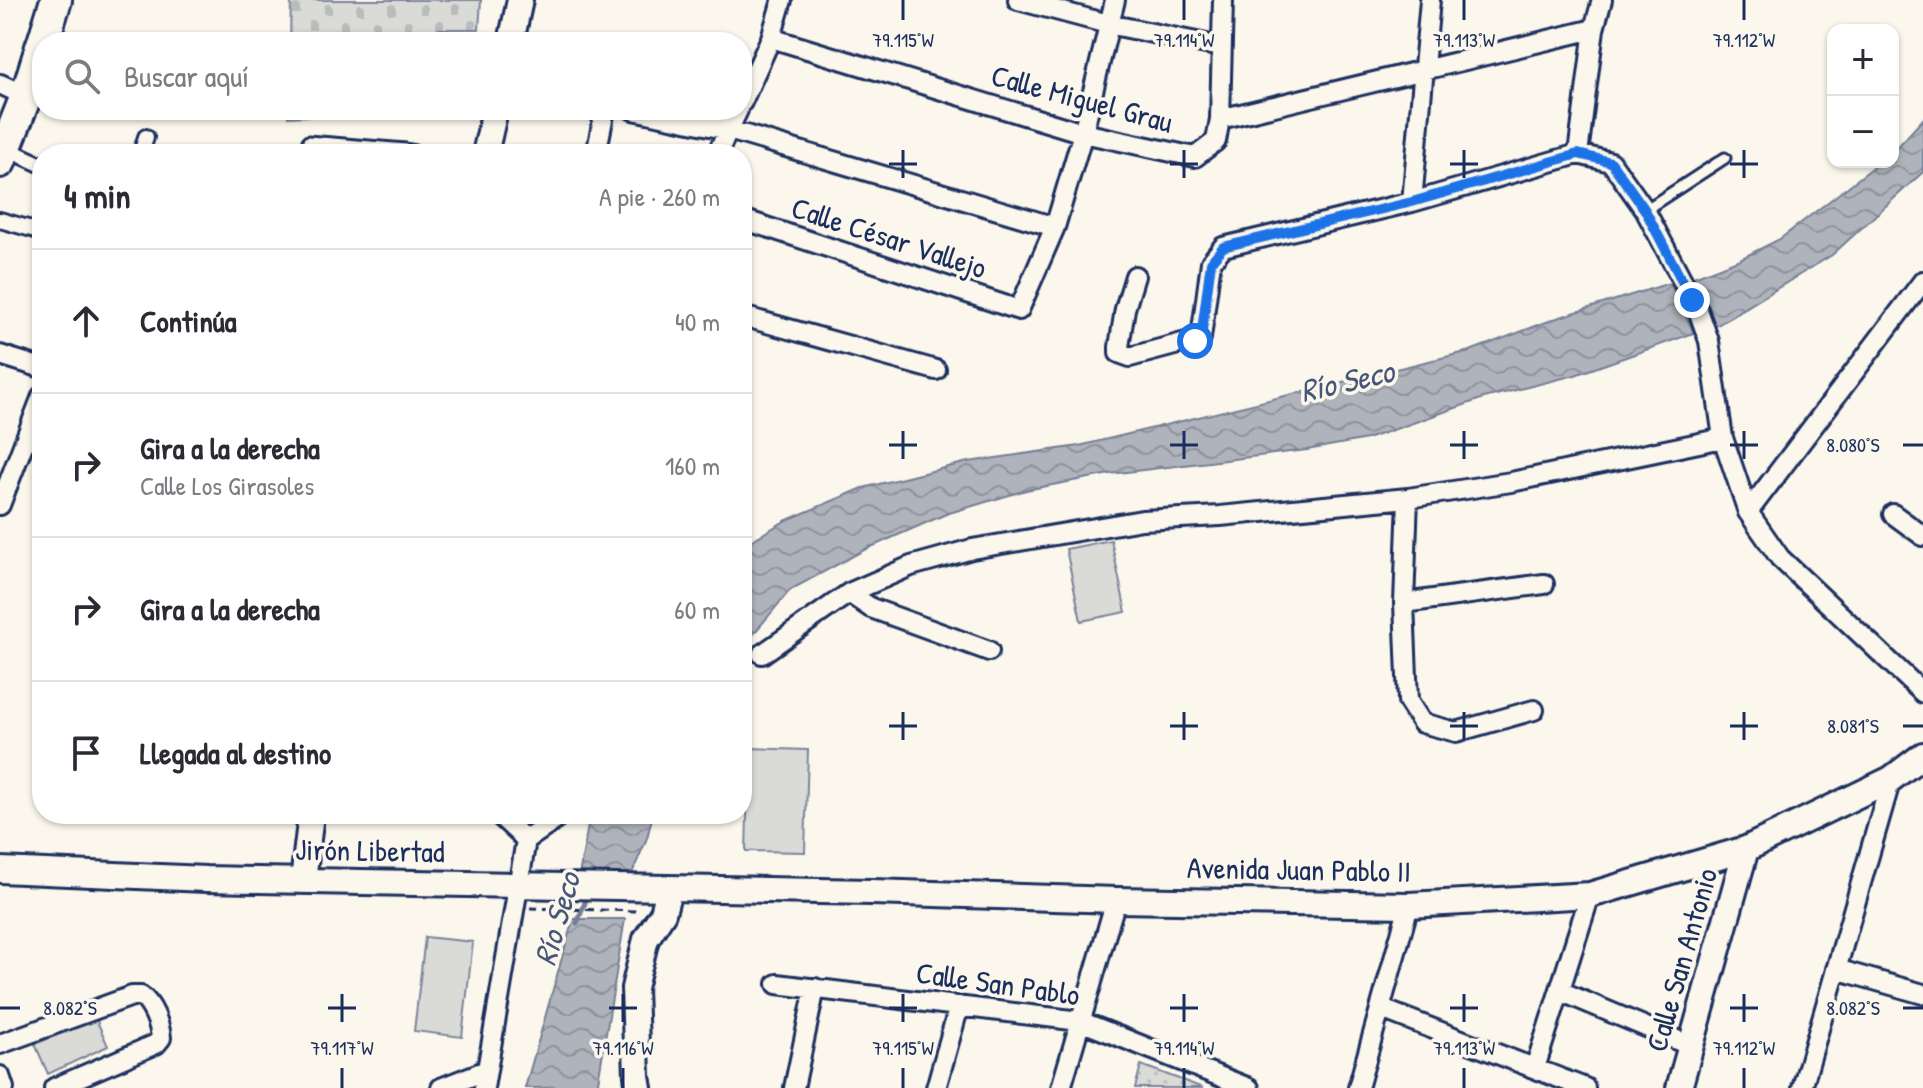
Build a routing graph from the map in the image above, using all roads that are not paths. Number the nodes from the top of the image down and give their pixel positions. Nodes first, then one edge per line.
1 (56, 0) edge
2 (520, 0) edge
3 (782, 0) edge
4 (1018, 0) edge
5 (1115, 0) edge
6 (1223, 0) edge
7 (1430, 0) edge
8 (1602, 0) edge
9 (1108, 24) junction
10 (1594, 29) junction
11 (46, 32) edge
12 (513, 32) edge
13 (771, 38) junction
14 (1221, 47) junction
15 (32, 59) edge
16 (1424, 68) junction
17 (752, 80) edge
18 (13, 90) edge
19 (1220, 119) junction
20 (493, 120) edge
21 (603, 120) edge
22 (681, 120) edge
23 (734, 120) edge
24 (729, 130) junction
25 (1083, 133) junction
26 (146, 137) dead end
27 (308, 141) road end
28 (144, 144) edge
29 (345, 144) edge
30 (487, 144) edge
31 (598, 144) edge
32 (722, 144) edge
33 (2, 152) edge
34 (1578, 154) junction
35 (1725, 158) dead end
36 (32, 162) edge
37 (1412, 202) junction
38 (1645, 210) junction
39 (0, 220) edge
40 (752, 222) edge
41 (1055, 227) junction
42 (32, 229) edge
43 (1135, 276) dead end
44 (1923, 281) edge
45 (752, 319) edge
46 (0, 355) edge
47 (32, 365) edge
48 (936, 370) dead end
49 (32, 422) edge
50 (1723, 438) junction
51 (1408, 498) junction
52 (0, 505) edge
53 (1748, 512) junction
54 (1893, 514) dead end
55 (1923, 536) edge
56 (1544, 584) dead end
57 (849, 593) junction
58 (1404, 603) junction
59 (989, 651) dead end
60 (762, 654) dead end
61 (1923, 693) edge
62 (1534, 710) dead end
63 (1923, 755) edge
64 (1891, 779) junction
65 (310, 824) edge
66 (509, 824) edge
67 (550, 824) edge
68 (526, 840) junction
69 (1746, 849) junction
70 (0, 870) edge
71 (303, 881) junction
72 (669, 890) junction
73 (1590, 895) junction
74 (520, 897) junction
75 (638, 900) joint
76 (1116, 900) junction
77 (1409, 905) junction
78 (1836, 969) junction
79 (777, 984) dead end
80 (815, 988) junction
81 (1560, 991) junction
82 (1923, 994) edge
83 (959, 1006) junction
84 (1382, 1009) junction
85 (1080, 1021) junction
86 (0, 1044) edge
87 (1691, 1046) junction
88 (1535, 1068) junction
89 (0, 1076) edge
90 (486, 1079) edge
91 (4, 1088) edge
92 (54, 1088) edge
93 (441, 1088) edge
94 (639, 1088) edge
95 (794, 1088) edge
96 (936, 1088) edge
97 (1061, 1088) edge
98 (1249, 1088) edge
99 (1358, 1088) edge
100 (1585, 1088) edge
101 (1679, 1088) edge
102 (1802, 1088) edge

1 - 11 main road
2 - 12 street
3 - 13 street
4 - 9 street
5 - 9 street
6 - 14 street
7 - 16 street
8 - 10 street
9 - 14 street
9 - 25 street
10 - 16 street
10 - 34 street
13 - 17 street
13 - 25 street, Calle Miguel Grau
14 - 19 street
15 - 18 main road
16 - 19 street
16 - 37 street
18 - 33 main road
19 - 25 street, Calle Miguel Grau
20 - 30 street
21 - 31 street
22 - 24 street
23 - 24 street
24 - 32 street
24 - 41 street
25 - 41 street
26 - 28 street
27 - 29 lane
33 - 36 street
34 - 37 street
34 - 38 street
35 - 38 lane
37 - 43 street
38 - 50 street
39 - 42 street
40 - 41 street, Calle César Vallejo
44 - 53 street
45 - 48 street
46 - 47 street
49 - 52 street
50 - 51 street
50 - 53 street
51 - 57 street
51 - 58 street
53 - 61 street
54 - 55 street
56 - 58 street
57 - 59 street
57 - 60 street
58 - 62 street
63 - 64 street, Avenida Juan Pablo II
64 - 69 street, Avenida Juan Pablo II
64 - 78 street
65 - 71 street
66 - 68 street
67 - 68 street
68 - 74 street
69 - 73 street, Avenida Juan Pablo II
69 - 87 street, Calle San Antonio
70 - 71 street, Jirón Libertad
71 - 74 street, Jirón Libertad
72 - 75 street, Avenida Juan Pablo II
72 - 76 street, Avenida Juan Pablo II
72 - 94 street
73 - 77 street, Avenida Juan Pablo II
73 - 81 street
74 - 75 street, Jirón Libertad
74 - 90 street
76 - 77 street, Avenida Juan Pablo II
76 - 85 street
77 - 84 street
78 - 82 street
78 - 102 street
79 - 80 street, Calle San Pablo
80 - 83 street, Calle San Pablo
80 - 95 street
81 - 87 street
81 - 88 street
83 - 85 street, Calle San Pablo
83 - 96 street
84 - 88 street
84 - 99 street
85 - 97 street
85 - 98 street, Calle San Pablo
86 - 92 street
87 - 101 street, Calle San Antonio
88 - 100 street
89 - 91 street
90 - 93 street

